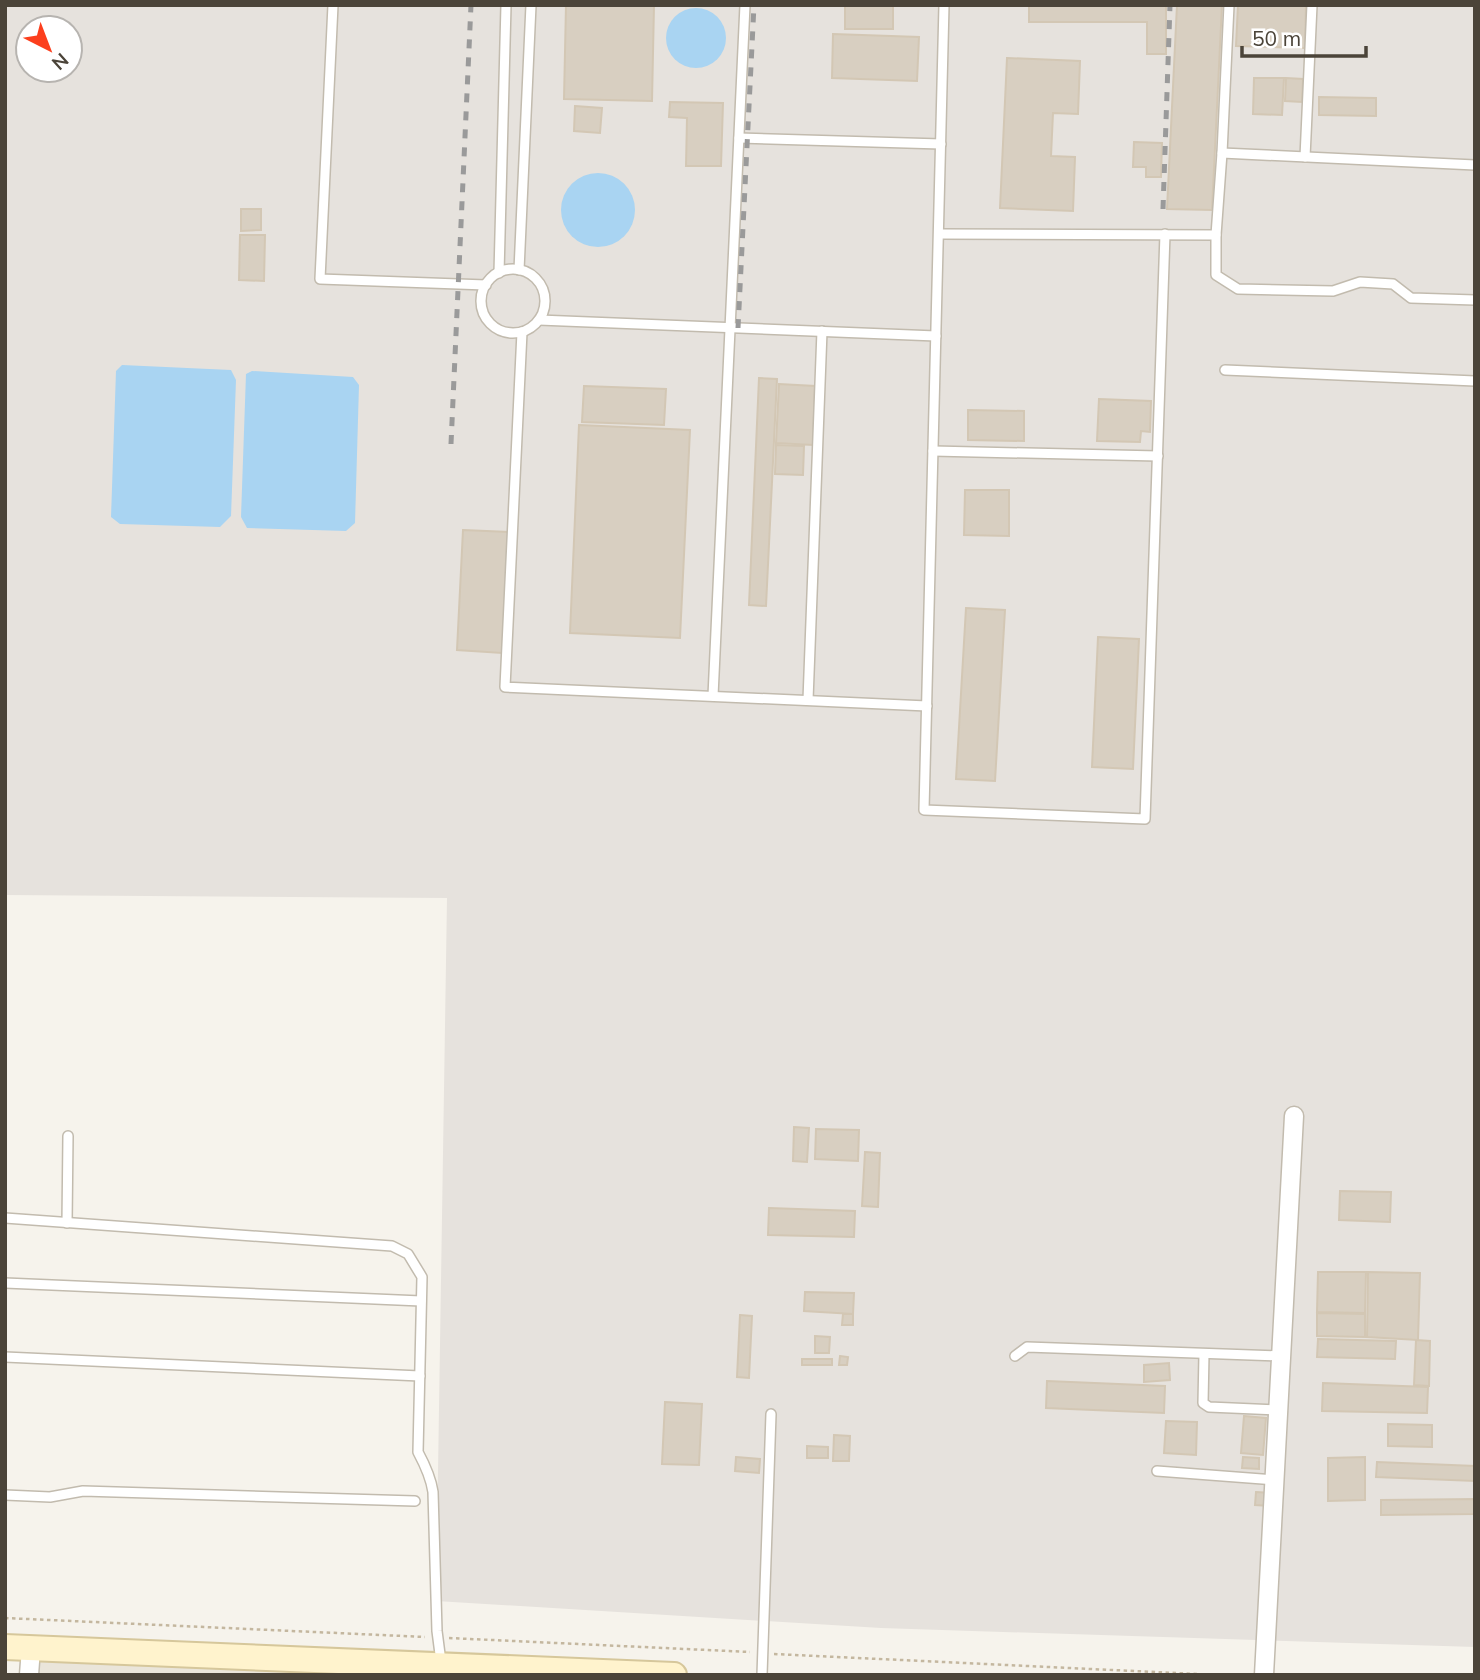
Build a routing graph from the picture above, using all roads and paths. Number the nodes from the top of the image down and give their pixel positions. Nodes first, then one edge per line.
1 (333, 5) edge
2 (506, 5) edge
3 (531, 5) edge
4 (745, 5) edge
5 (944, 5) edge
6 (1229, 5) edge
7 (1312, 5) edge
8 (739, 138) junction
9 (941, 144) junction
10 (1222, 153) junction
11 (1306, 157) junction
12 (1475, 165) edge
13 (939, 234) junction
14 (1166, 234) junction
15 (1216, 235) junction
16 (519, 270) junction
17 (499, 273) junction
18 (486, 285) junction
19 (1475, 300) edge
20 (540, 320) junction
21 (730, 328) junction
22 (822, 331) junction
23 (523, 332) junction
24 (936, 335) junction
25 (1225, 370) dead end
26 (1475, 380) edge
27 (933, 451) junction
28 (1158, 456) junction
29 (713, 696) junction
30 (808, 700) junction
31 (927, 706) junction
32 (1294, 1116) dead end
33 (68, 1136) dead end
34 (5, 1218) edge
35 (67, 1223) junction
36 (5, 1283) edge
37 (421, 1301) junction
38 (1204, 1354) junction
39 (1015, 1356) dead end
40 (1281, 1356) junction
41 (5, 1357) edge
42 (420, 1376) junction
43 (1278, 1410) junction
44 (771, 1414) dead end
45 (1157, 1471) dead end
46 (1274, 1480) junction
47 (5, 1495) edge
48 (415, 1501) dead end
49 (5, 1618) edge
50 (438, 1638) junction
51 (5, 1647) edge
52 (31, 1648) junction
53 (763, 1653) junction
54 (442, 1665) junction
55 (29, 1675) edge
56 (674, 1675) edge
57 (762, 1675) edge
58 (1218, 1675) edge
59 (1264, 1675) edge

1 - 18 lane
2 - 17 lane
3 - 16 lane
4 - 8 lane
5 - 9 lane
6 - 10 lane
7 - 11 lane
8 - 9 lane
8 - 21 lane
9 - 13 lane
10 - 11 lane
10 - 15 lane
11 - 12 lane
13 - 14 lane
13 - 24 lane
14 - 15 lane
14 - 28 lane
15 - 19 lane
16 - 17 lane
16 - 20 lane
17 - 18 lane
18 - 23 lane
20 - 21 lane
20 - 23 lane
21 - 22 lane
21 - 29 lane
22 - 24 lane
22 - 30 lane
23 - 29 lane
24 - 27 lane
25 - 26 lane
27 - 28 lane
27 - 31 lane
28 - 31 lane
29 - 30 lane
30 - 31 lane
32 - 40 street
33 - 35 lane
34 - 35 lane
35 - 37 lane
36 - 37 lane
37 - 42 lane
38 - 39 lane
38 - 40 lane
38 - 43 lane
40 - 43 street
41 - 42 lane
42 - 50 lane
43 - 46 street
44 - 53 lane
45 - 46 lane
46 - 59 street
47 - 48 lane
49 - 50 path
50 - 53 path
50 - 54 lane
51 - 52 street
52 - 54 street
52 - 55 street
53 - 57 lane
53 - 58 path
54 - 56 street

